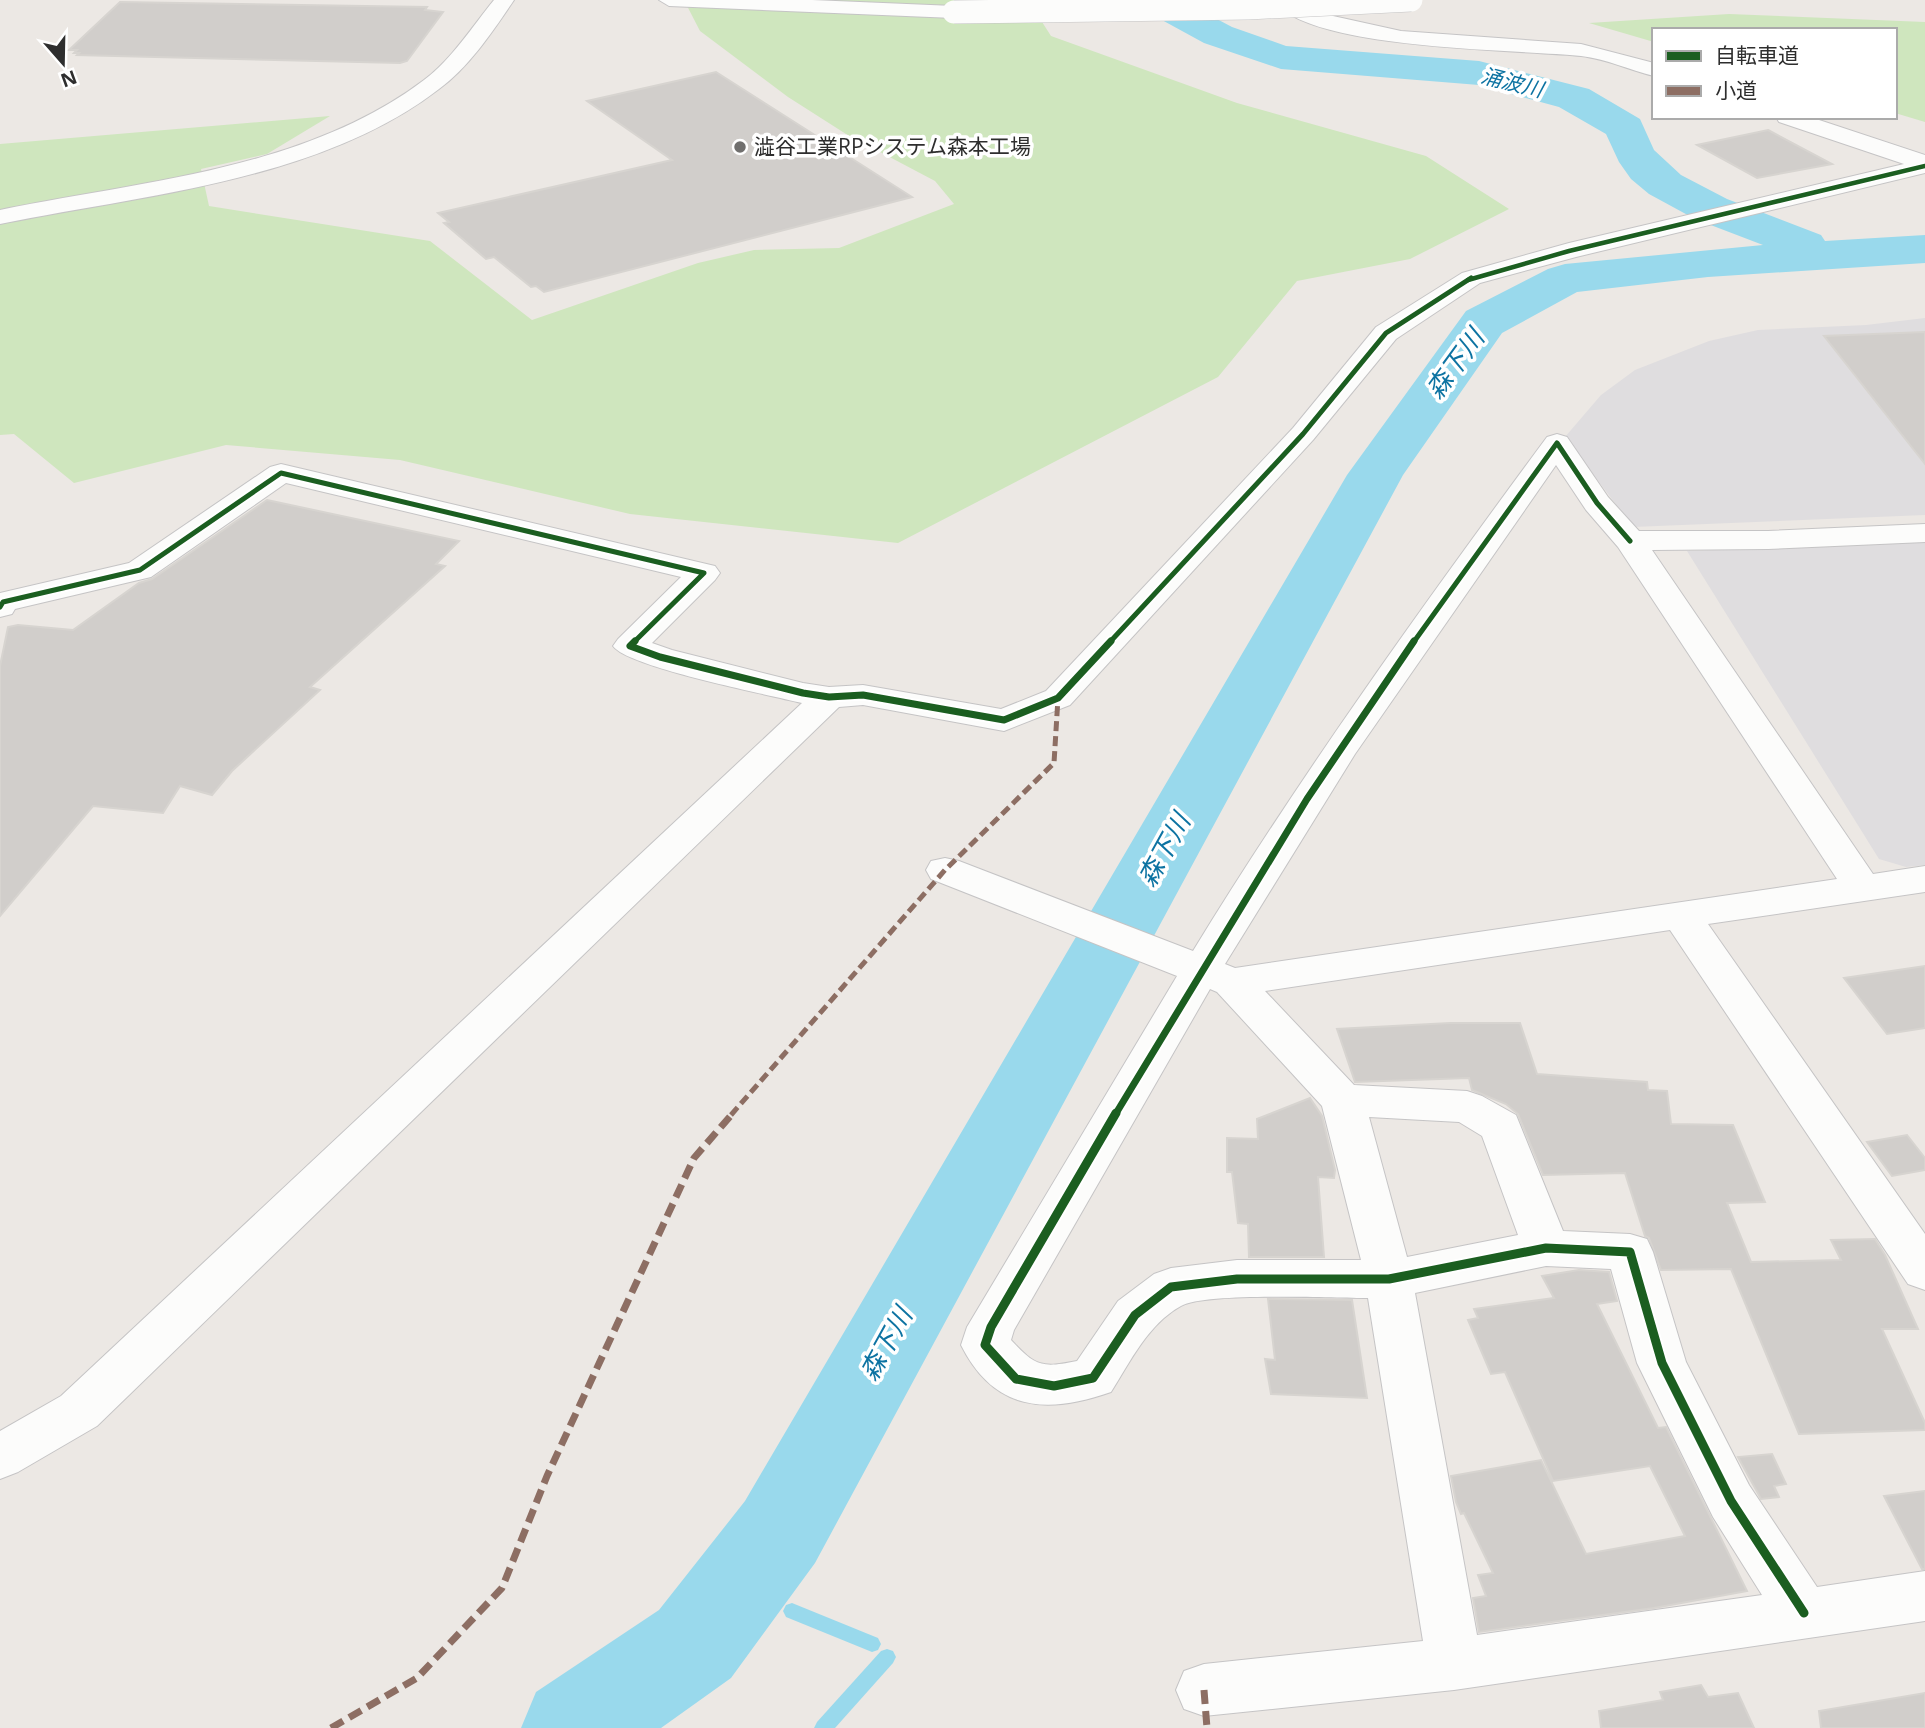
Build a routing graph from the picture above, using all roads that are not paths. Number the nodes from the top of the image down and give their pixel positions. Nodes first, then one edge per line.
1 (504, 0) edge
2 (668, 0) edge
3 (1283, 0) edge
4 (1411, 0) edge
5 (1652, 69) edge
6 (1793, 119) edge
7 (1925, 165) edge
8 (0, 217) edge
9 (1925, 533) edge
10 (1630, 541) junction
11 (0, 607) edge
12 (829, 697) junction
13 (956, 874) dead end
14 (1925, 879) edge
15 (1863, 887) junction
16 (1682, 917) junction
17 (1207, 971) junction
18 (1342, 1100) junction
19 (1546, 1248) junction
20 (1925, 1271) edge
21 (1389, 1279) junction
22 (0, 1457) edge
23 (1925, 1596) edge
24 (1804, 1614) junction
25 (1454, 1664) junction
26 (1204, 1690) dead end

1 - 8 street
2 - 4 street, bridge
3 - 5 street
6 - 7 street
7 - 12 street
9 - 10 street
10 - 15 street
10 - 17 street
11 - 12 street
12 - 22 street
13 - 17 street
14 - 15 street
15 - 16 street
16 - 17 street
16 - 20 street
17 - 18 street
17 - 21 street
18 - 19 street
18 - 21 street
19 - 21 street
19 - 24 street
21 - 25 street
23 - 24 street
24 - 25 street
25 - 26 street

